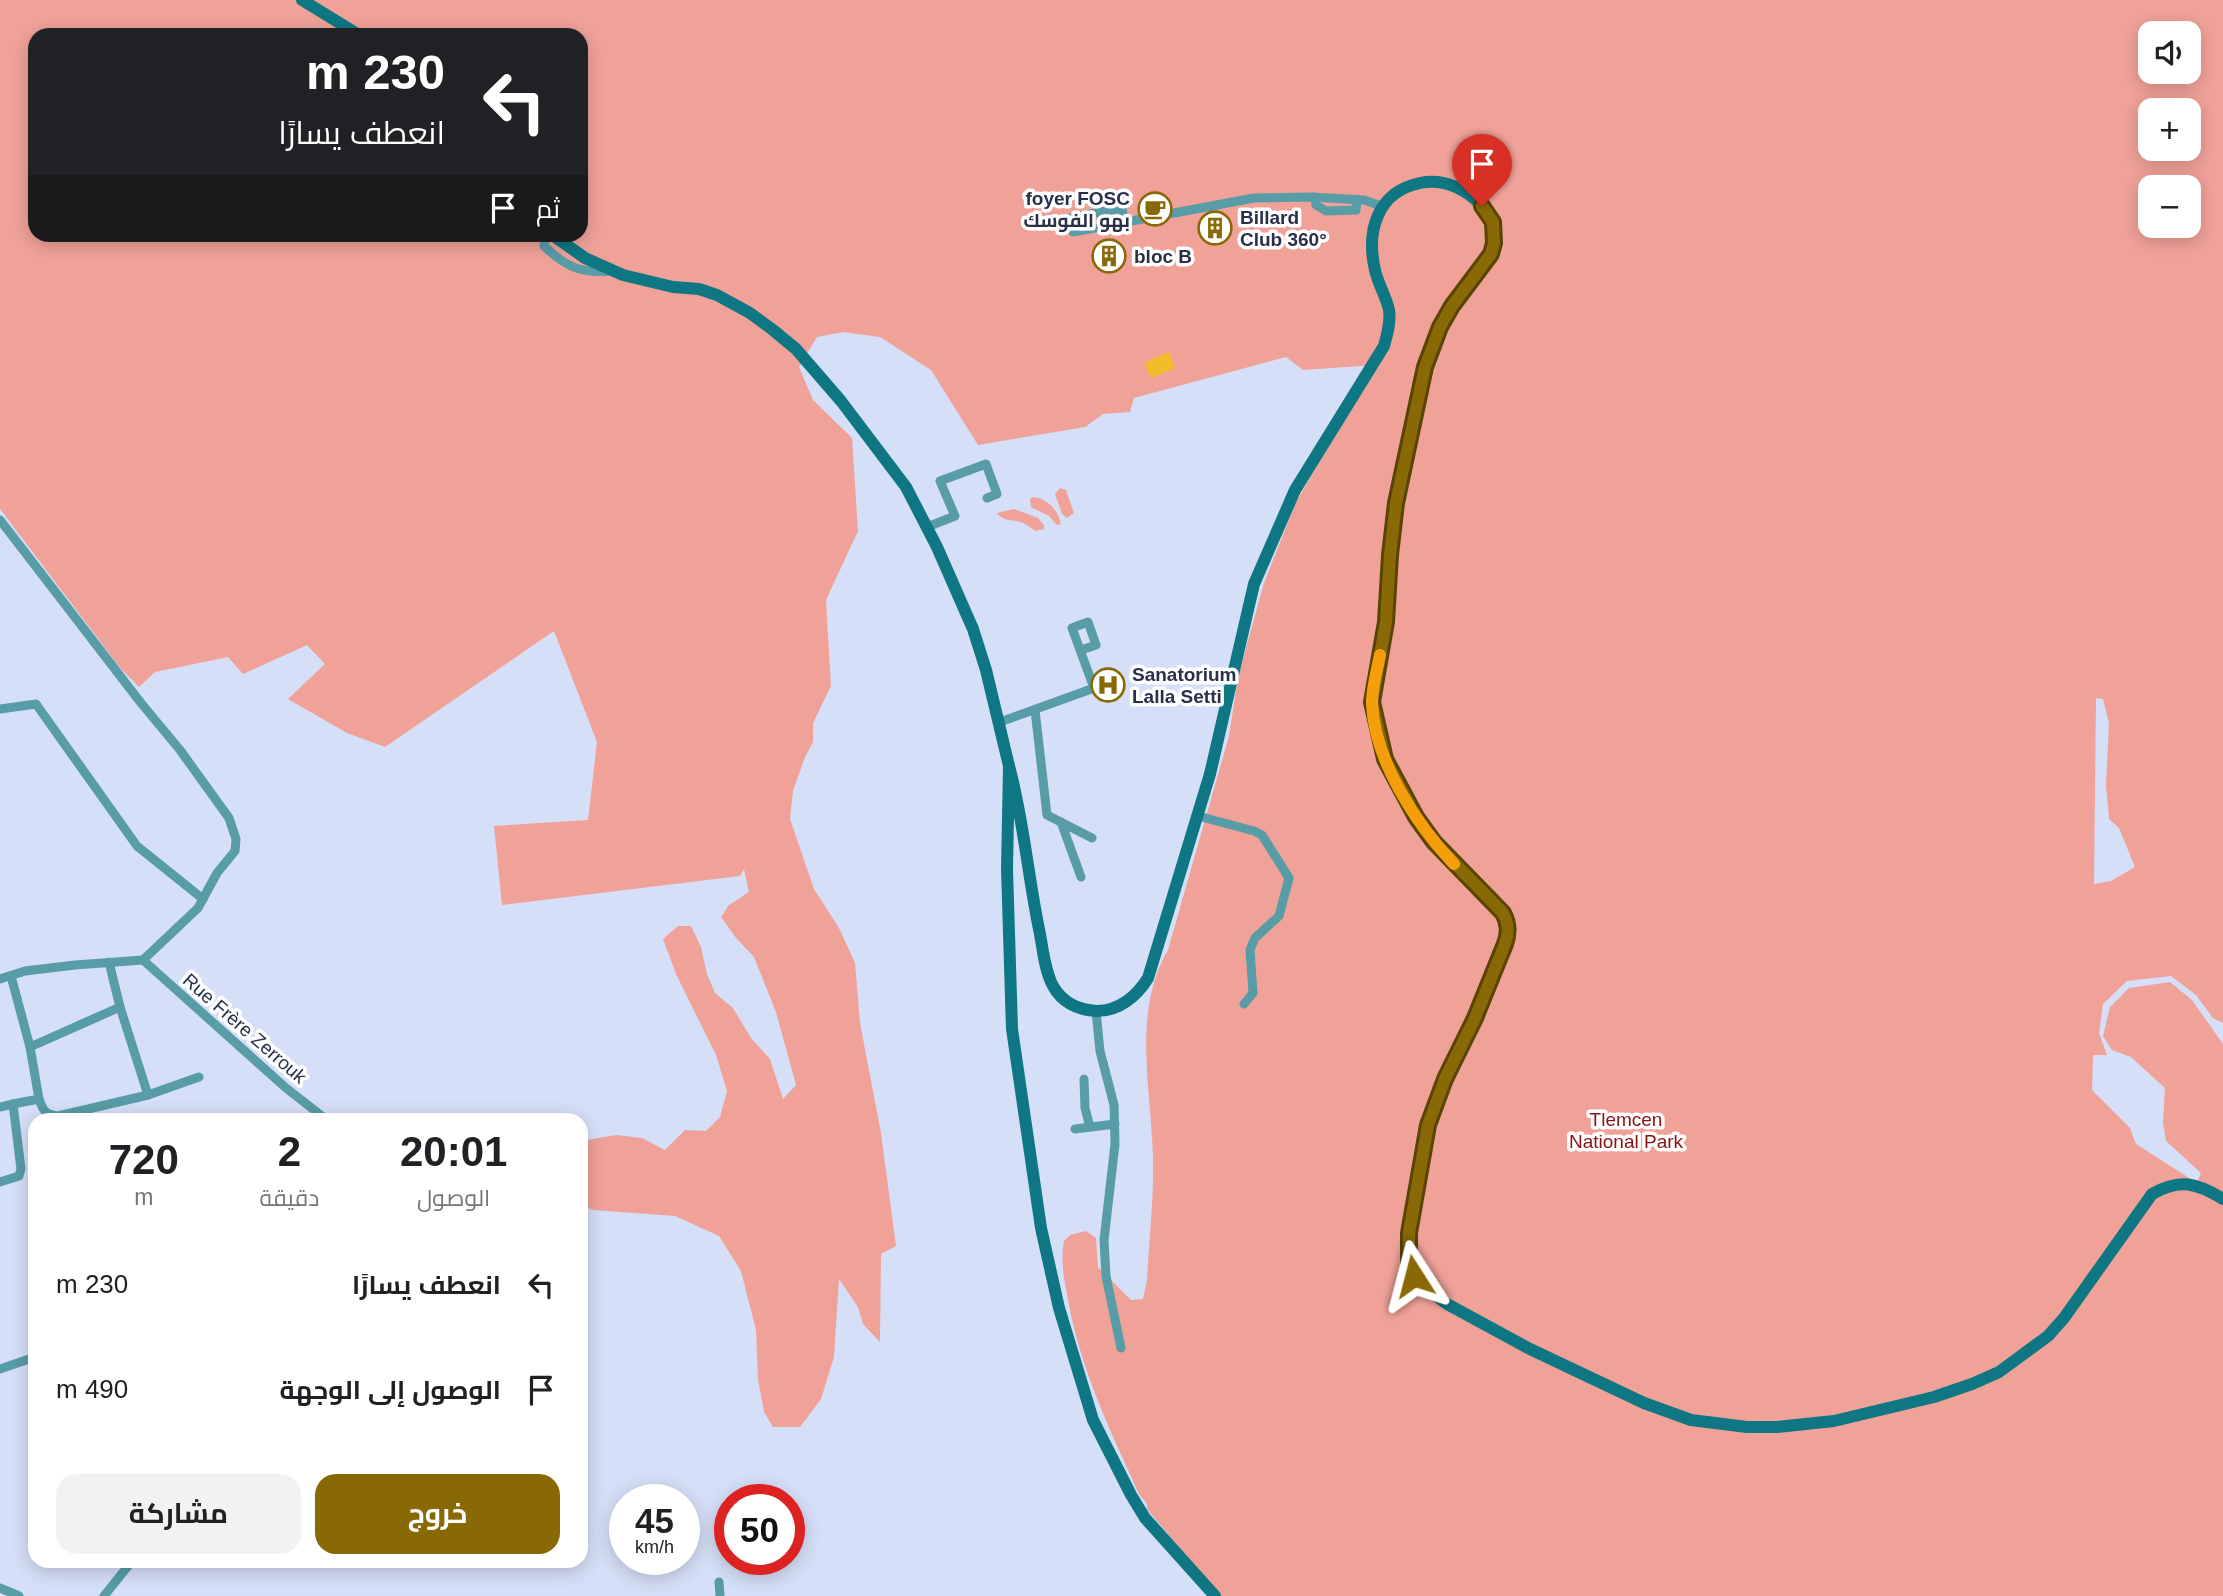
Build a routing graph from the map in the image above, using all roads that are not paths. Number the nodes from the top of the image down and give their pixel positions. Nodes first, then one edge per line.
1 (302, 0) edge
2 (348, 28) edge
3 (1381, 206) junction
4 (1124, 222) junction
5 (562, 242) edge
6 (987, 498) dead end
7 (0, 520) edge
8 (928, 527) junction
9 (1080, 650) dead end
10 (0, 709) edge
11 (1035, 710) junction
12 (1000, 722) junction
13 (1009, 766) junction
14 (1198, 816) junction
15 (1060, 822) junction
16 (1092, 838) dead end
17 (1081, 877) dead end
18 (203, 899) junction
19 (143, 960) junction
20 (109, 962) junction
21 (11, 976) junction
22 (0, 979) edge
23 (1244, 1004) dead end
24 (120, 1007) junction
25 (1096, 1011) junction
26 (30, 1047) junction
27 (199, 1077) dead end
28 (1084, 1079) dead end
29 (148, 1095) junction
30 (39, 1099) junction
31 (13, 1104) junction
32 (0, 1107) edge
33 (46, 1113) edge
34 (71, 1113) edge
35 (318, 1113) edge
36 (1115, 1124) junction
37 (1090, 1127) junction
38 (1075, 1129) dead end
39 (0, 1182) edge
40 (2223, 1199) edge
41 (1121, 1348) dead end
42 (28, 1359) edge
43 (0, 1369) edge
44 (126, 1568) edge
45 (719, 1582) dead end
46 (0, 1588) edge
47 (19, 1596) edge
48 (104, 1596) edge
49 (720, 1596) edge
50 (1214, 1596) edge

1 - 2 main road
3 - 4 street
3 - 14 main road
3 - 40 main road
4 - 4 street
5 - 8 main road
6 - 8 street
7 - 18 street
8 - 12 main road
9 - 11 street
10 - 18 street
11 - 12 street
11 - 15 street
12 - 13 main road
13 - 25 main road
13 - 50 main road
14 - 23 street
14 - 25 main road
15 - 16 street
15 - 17 street
18 - 19 street
19 - 20 street
19 - 35 street, Rue Frère Zerrouk
20 - 21 street
20 - 24 street
21 - 22 street
21 - 26 street
24 - 26 street
24 - 29 street
25 - 36 street
26 - 30 street
27 - 29 street
28 - 37 street
29 - 34 street
30 - 31 street
30 - 33 street
31 - 32 street
31 - 39 street
36 - 37 street
36 - 41 street
37 - 38 street
42 - 43 street
44 - 48 street
45 - 49 street
46 - 47 street

